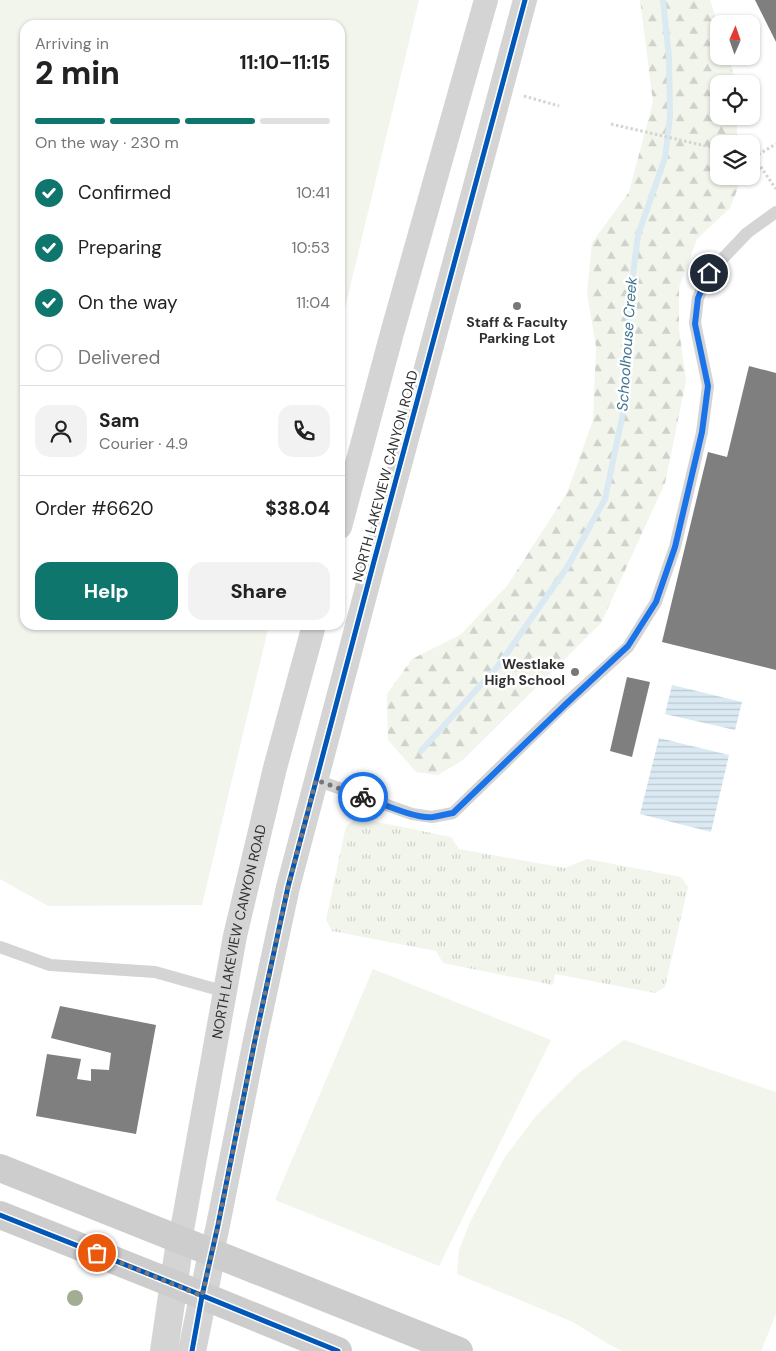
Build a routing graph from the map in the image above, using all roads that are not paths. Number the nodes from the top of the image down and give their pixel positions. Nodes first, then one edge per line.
1 (486, 0) edge
2 (525, 0) edge
3 (776, 212) edge
4 (345, 508) edge
5 (313, 630) edge
6 (316, 780) junction
7 (0, 946) edge
8 (226, 992) junction
9 (0, 1168) edge
10 (0, 1215) edge
11 (180, 1241) junction
12 (212, 1253) junction
13 (174, 1284) junction
14 (202, 1296) junction
15 (164, 1351) edge
16 (192, 1351) edge
17 (338, 1351) edge
18 (459, 1351) edge

1 - 4 street
2 - 6 street, NORTH LAKEVIEW CANYON ROAD
3 - 6 lane
5 - 8 street, NORTH LAKEVIEW CANYON ROAD
6 - 12 street, NORTH LAKEVIEW CANYON ROAD
7 - 8 lane
8 - 11 street, NORTH LAKEVIEW CANYON ROAD
9 - 11 main road
10 - 13 main road
11 - 12 main road
11 - 13 street
12 - 14 street
12 - 18 main road
13 - 14 main road
13 - 15 street
14 - 16 street
14 - 17 main road

